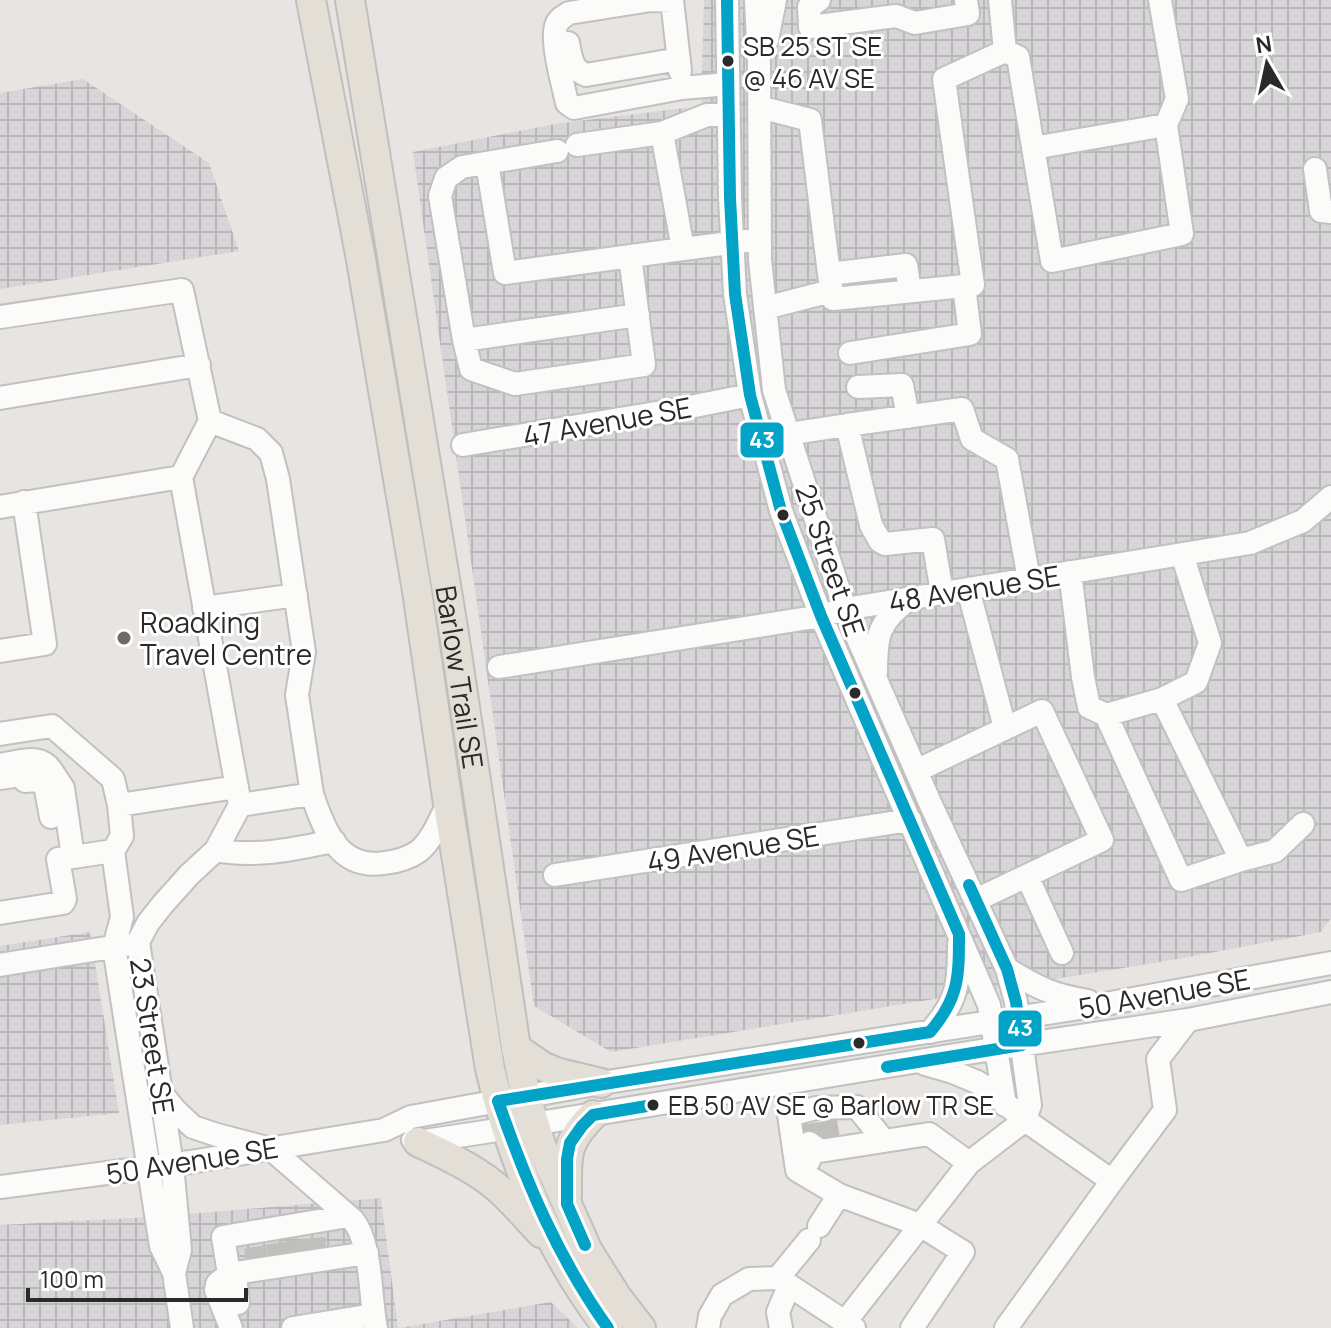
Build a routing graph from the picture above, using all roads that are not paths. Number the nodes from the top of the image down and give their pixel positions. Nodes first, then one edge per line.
1 (311, 0) edge
2 (350, 0) edge
3 (727, 0) edge
4 (756, 0) edge
5 (775, 0) edge
6 (819, 0) edge
7 (966, 0) edge
8 (1000, 0) edge
9 (1160, 0) edge
10 (672, 1) edge
11 (575, 12) junction
12 (1005, 51) junction
13 (679, 59) junction
14 (759, 64) junction
15 (728, 84) junction
16 (682, 88) junction
17 (759, 107) junction
18 (729, 115) junction
19 (1166, 125) junction
20 (662, 133) junction
21 (1033, 148) junction
22 (487, 163) junction
23 (1315, 169) dead end
24 (1331, 212) edge
25 (760, 240) junction
26 (732, 242) junction
27 (683, 249) junction
28 (630, 256) junction
29 (830, 282) junction
30 (964, 286) junction
31 (765, 308) junction
32 (638, 315) junction
33 (0, 317) edge
34 (464, 340) junction
35 (850, 353) dead end
36 (199, 365) junction
37 (858, 387) dead end
38 (750, 395) junction
39 (0, 398) edge
40 (908, 417) junction
41 (210, 421) junction
42 (847, 425) junction
43 (788, 434) junction
44 (463, 445) dead end
45 (181, 477) junction
46 (1331, 497) edge
47 (24, 502) junction
48 (0, 507) edge
49 (1182, 554) junction
50 (1070, 572) junction
51 (1029, 579) junction
52 (968, 589) junction
53 (942, 593) junction
54 (296, 595) junction
55 (910, 598) junction
56 (204, 608) junction
57 (845, 609) junction
58 (821, 616) junction
59 (0, 651) edge
60 (499, 667) dead end
61 (876, 679) junction
62 (1162, 699) junction
63 (1106, 715) junction
64 (1005, 728) junction
65 (0, 734) edge
66 (0, 765) edge
67 (916, 771) junction
68 (53, 773) junction
69 (0, 778) edge
70 (0, 785) edge
71 (312, 794) junction
72 (238, 796) junction
73 (448, 804) junction
74 (119, 805) junction
75 (51, 817) dead end
76 (910, 820) junction
77 (1303, 824) dead end
78 (334, 841) junction
79 (216, 850) junction
80 (113, 851) junction
81 (73, 857) junction
82 (1241, 860) junction
83 (555, 875) dead end
84 (1027, 876) junction
85 (976, 900) junction
86 (0, 913) edge
87 (959, 934) junction
88 (138, 942) junction
89 (114, 947) junction
90 (1062, 953) dead end
91 (1331, 963) edge
92 (0, 965) edge
93 (1007, 969) junction
94 (1331, 992) edge
95 (1105, 1004) junction
96 (1018, 1018) junction
97 (1188, 1020) junction
98 (992, 1021) junction
99 (930, 1032) junction
100 (1022, 1045) junction
101 (516, 1048) junction
102 (997, 1049) junction
103 (917, 1062) junction
104 (811, 1079) junction
105 (601, 1083) junction
106 (163, 1095) junction
107 (498, 1101) junction
108 (1005, 1105) junction
109 (593, 1115) junction
110 (522, 1116) junction
111 (1025, 1120) junction
112 (384, 1130) junction
113 (818, 1131) junction
114 (884, 1141) junction
115 (418, 1142) junction
116 (271, 1149) junction
117 (969, 1163) junction
118 (172, 1165) junction
119 (147, 1168) junction
120 (797, 1170) junction
121 (1112, 1181) junction
122 (0, 1187) edge
123 (839, 1195) junction
124 (567, 1204) junction
125 (348, 1216) junction
126 (920, 1225) junction
127 (286, 1247) junction
128 (367, 1253) junction
129 (560, 1255) junction
130 (174, 1273) junction
131 (232, 1274) junction
132 (783, 1282) junction
133 (238, 1303) dead end
134 (375, 1321) edge
135 (849, 1325) edge
136 (182, 1328) edge
137 (231, 1328) edge
138 (293, 1328) edge
139 (608, 1328) edge
140 (641, 1328) edge
141 (708, 1328) edge
142 (781, 1328) edge
143 (912, 1328) edge
144 (1006, 1328) edge

1 - 73 main road, Barlow Trail SE
2 - 101 main road, Barlow Trail SE
3 - 15 street, 25 Street SE
4 - 14 street, 25 Street SE
5 - 14 street
6 - 7 street
8 - 12 street
9 - 19 street
10 - 11 street
10 - 13 street
11 - 13 street
11 - 16 street
12 - 21 street
12 - 30 street
13 - 16 street
14 - 17 street, 25 Street SE
15 - 16 street
15 - 18 street, 25 Street SE
17 - 25 street, 25 Street SE
17 - 29 street
18 - 20 street
18 - 26 street, 25 Street SE
19 - 21 street
19 - 21 street
20 - 22 street
20 - 27 street
22 - 28 street
22 - 34 street
23 - 24 street
25 - 26 street
25 - 31 street, 25 Street SE
26 - 27 street
26 - 38 street, 25 Street SE
27 - 28 street
28 - 32 street
29 - 30 street
29 - 31 street
30 - 35 street
31 - 43 street, 25 Street SE
32 - 34 street
32 - 34 street
33 - 36 street
36 - 39 street
36 - 41 street
37 - 40 street
38 - 44 street, 47 Avenue SE
38 - 58 street, 25 Street SE
40 - 42 street
40 - 51 street
41 - 45 street
41 - 54 street
42 - 43 street
42 - 53 street
43 - 57 street, 25 Street SE
45 - 47 street
45 - 56 street
46 - 49 street, 48 Avenue SE
47 - 48 street
47 - 59 street
49 - 50 street, 48 Avenue SE
49 - 62 street
50 - 51 street, 48 Avenue SE
50 - 63 street
51 - 52 street, 48 Avenue SE
52 - 53 street, 48 Avenue SE
52 - 64 street
53 - 55 street, 48 Avenue SE
54 - 56 street
54 - 71 street
55 - 57 street, 48 Avenue SE
55 - 61 street
56 - 72 street
57 - 58 street, 48 Avenue SE
57 - 61 street, 25 Street SE
58 - 60 street, 48 Avenue SE
58 - 76 street, 25 Street SE
61 - 67 street, 25 Street SE
62 - 63 street
62 - 82 street
63 - 82 street
64 - 67 street
64 - 84 street
65 - 74 street
66 - 68 street
67 - 85 street, 25 Street SE
68 - 69 street
68 - 81 street
70 - 75 street
71 - 72 street
71 - 78 street
72 - 74 street
72 - 79 street
73 - 78 street
73 - 107 main road, Barlow Trail SE
74 - 80 street, 23 Street SE
76 - 83 street, 49 Avenue SE
76 - 87 street, 25 Street SE
77 - 82 street
78 - 79 street
79 - 88 street
80 - 81 street
80 - 89 street, 23 Street SE
81 - 86 street
84 - 85 street
84 - 90 street
85 - 93 street, 25 Street SE
87 - 98 street, 25 Street SE
87 - 99 street
88 - 89 street
88 - 106 street, 23 Street SE
89 - 92 street
89 - 119 street, 23 Street SE
91 - 95 street, 50 Avenue SE
93 - 95 street
93 - 96 street, 25 Street SE
94 - 97 street, 50 Avenue SE
95 - 96 street, 50 Avenue SE
96 - 98 street, 50 Avenue SE
96 - 100 street, 25 Street SE
97 - 100 street, 50 Avenue SE
97 - 121 street
98 - 99 street, 50 Avenue SE
98 - 102 street, 25 Street SE
99 - 105 street, 50 Avenue SE
100 - 102 street, 50 Avenue SE
100 - 111 street, 25 Street SE
101 - 105 main road
101 - 110 main road, Barlow Trail SE
102 - 103 street, 50 Avenue SE
102 - 108 street, 25 Street SE
103 - 104 street, 50 Avenue SE
103 - 108 street
104 - 109 street, 50 Avenue SE
104 - 113 street
105 - 110 street, 50 Avenue SE
106 - 116 street
106 - 118 street, 23 Street SE
107 - 110 main road, Barlow Trail SE
107 - 112 street, 50 Avenue SE
108 - 111 street
109 - 110 street, 50 Avenue SE
109 - 124 main road
110 - 115 street, 50 Avenue SE
110 - 124 main road, Barlow Trail SE
110 - 129 main road, Barlow Trail SE
111 - 117 street
111 - 121 street
112 - 115 street, 50 Avenue SE
112 - 116 street, 50 Avenue SE
113 - 114 street
113 - 114 street
113 - 120 street
113 - 120 street
114 - 117 street
115 - 129 main road
116 - 118 street, 50 Avenue SE
116 - 125 street
117 - 126 street
118 - 119 street, 50 Avenue SE
118 - 130 street, 23 Street SE
119 - 122 street, 50 Avenue SE
119 - 130 street, 23 Street SE
120 - 123 street
121 - 144 street
123 - 126 street
123 - 132 street
124 - 140 main road, Barlow Trail SE
125 - 127 street
125 - 128 street
126 - 135 street
126 - 143 street
127 - 128 street
127 - 131 street
127 - 131 street
128 - 134 street
129 - 139 main road, Barlow Trail SE
130 - 136 street, 23 Street SE
131 - 133 street
131 - 137 street
132 - 135 street
132 - 141 street
132 - 142 street
134 - 138 street

